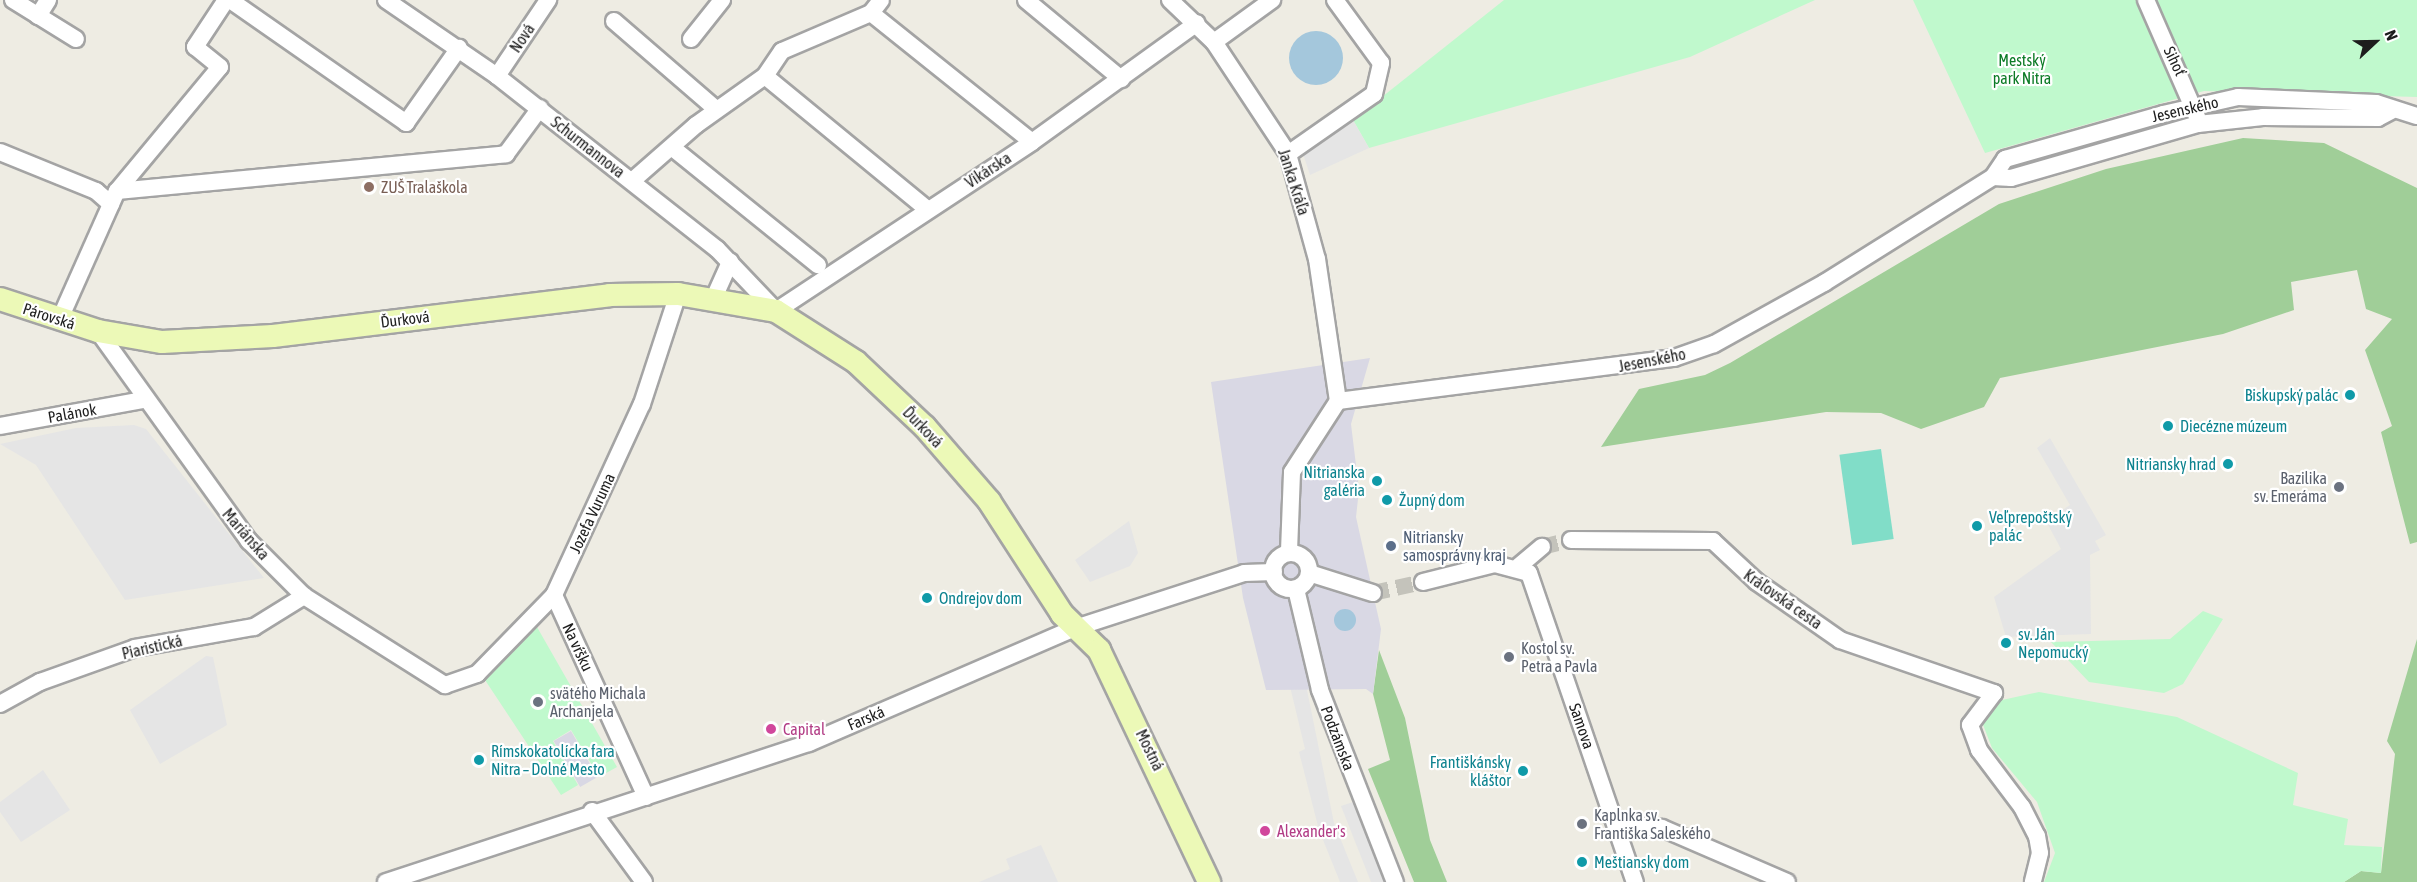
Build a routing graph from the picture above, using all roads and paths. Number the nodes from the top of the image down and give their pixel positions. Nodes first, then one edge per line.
1 (13, 0) edge
2 (48, 0) edge
3 (226, 0) edge
4 (230, 0) edge
5 (386, 0) edge
6 (548, 0) edge
7 (722, 0) edge
8 (1026, 0) edge
9 (1170, 0) edge
10 (1272, 0) edge
11 (1335, 0) edge
12 (2146, 0) edge
13 (876, 7) edge
14 (38, 16) junction
15 (614, 21) dead end
16 (1197, 24) junction
17 (76, 39) dead end
18 (691, 39) dead end
19 (1214, 42) junction
20 (459, 48) junction
21 (497, 76) junction
22 (765, 76) junction
23 (1121, 79) junction
24 (2195, 106) junction
25 (540, 108) junction
26 (716, 110) junction
27 (2391, 111) junction
28 (2417, 116) edge
29 (2198, 124) junction
30 (1032, 142) junction
31 (674, 149) junction
32 (0, 152) edge
33 (1288, 154) junction
34 (1993, 177) junction
35 (632, 181) junction
36 (114, 198) junction
37 (927, 209) junction
38 (730, 262) junction
39 (818, 265) dead end
40 (678, 294) junction
41 (0, 299) edge
42 (713, 300) junction
43 (776, 311) junction
44 (59, 321) junction
45 (98, 331) junction
46 (143, 400) junction
47 (1338, 401) junction
48 (0, 426) edge
49 (1571, 540) tunnel mouth
50 (1542, 547) tunnel mouth
51 (1289, 552) junction
52 (1519, 566) junction
53 (1274, 572) junction
54 (1310, 573) junction
55 (1423, 582) tunnel mouth
56 (1296, 589) junction
57 (1373, 593) tunnel mouth
58 (554, 595) junction
59 (304, 596) junction
60 (1075, 628) junction
61 (445, 685) joint
62 (0, 704) edge
63 (646, 797) junction
64 (592, 811) junction
65 (1616, 824) junction
66 (386, 882) edge
67 (644, 882) edge
68 (1209, 882) edge
69 (1395, 882) edge
70 (1635, 882) edge
71 (1787, 882) edge
72 (2033, 882) edge

1 - 14 street
2 - 14 street
3 - 36 street
4 - 20 street
5 - 20 street, Schurmannova
6 - 21 street, Nová
7 - 18 street
8 - 23 street
9 - 16 street, Janka Kráľa
10 - 19 street
11 - 33 street
12 - 24 street, Sihoť
13 - 22 street
13 - 30 street
14 - 17 street
15 - 26 street
16 - 19 street, Janka Kráľa
16 - 23 street, Vikárska
19 - 33 street, Janka Kráľa
20 - 21 street, Schurmannova
21 - 25 street, Schurmannova
22 - 26 street
22 - 37 street
23 - 30 street, Vikárska
24 - 27 street, Jesenského
24 - 29 street, Sihoť
24 - 34 street, Jesenského
25 - 35 street, Schurmannova
25 - 36 street
26 - 31 street
27 - 28 street, Jesenského
27 - 29 street, Jesenského
29 - 34 street, Jesenského
30 - 37 street, Vikárska
31 - 35 street
31 - 39 street
32 - 36 street
33 - 47 street, Janka Kráľa
34 - 47 street, Jesenského
35 - 38 street, Schurmannova
36 - 44 street
37 - 43 street, Vikárska
38 - 42 street
38 - 43 street, Schurmannova
40 - 42 street, Ďurková
40 - 45 street, Ďurková
40 - 58 street, Jozefa Vuruma
41 - 44 street, Párovská
42 - 43 street, Ďurková
43 - 60 street, Ďurková
44 - 45 street, Párovská
45 - 46 street, Mariánska
46 - 48 street, Palánok
46 - 59 street, Mariánska
47 - 51 street
49 - 72 street, Kráľovská cesta
50 - 52 street
51 - 53 street
51 - 54 street
52 - 55 street
52 - 65 street, Samova
53 - 56 street
53 - 60 street, Farská
54 - 56 street
54 - 57 street
56 - 69 street, Podzámska
58 - 61 street, Jozefa Vuruma
58 - 63 street, Na vŕšku
59 - 61 street, Mariánska
59 - 62 street, Piaristická
60 - 63 street, Farská
60 - 68 street, Mostná
63 - 64 street, Farská
64 - 66 street, Farská
64 - 67 street
65 - 70 street, Samova
65 - 71 street

